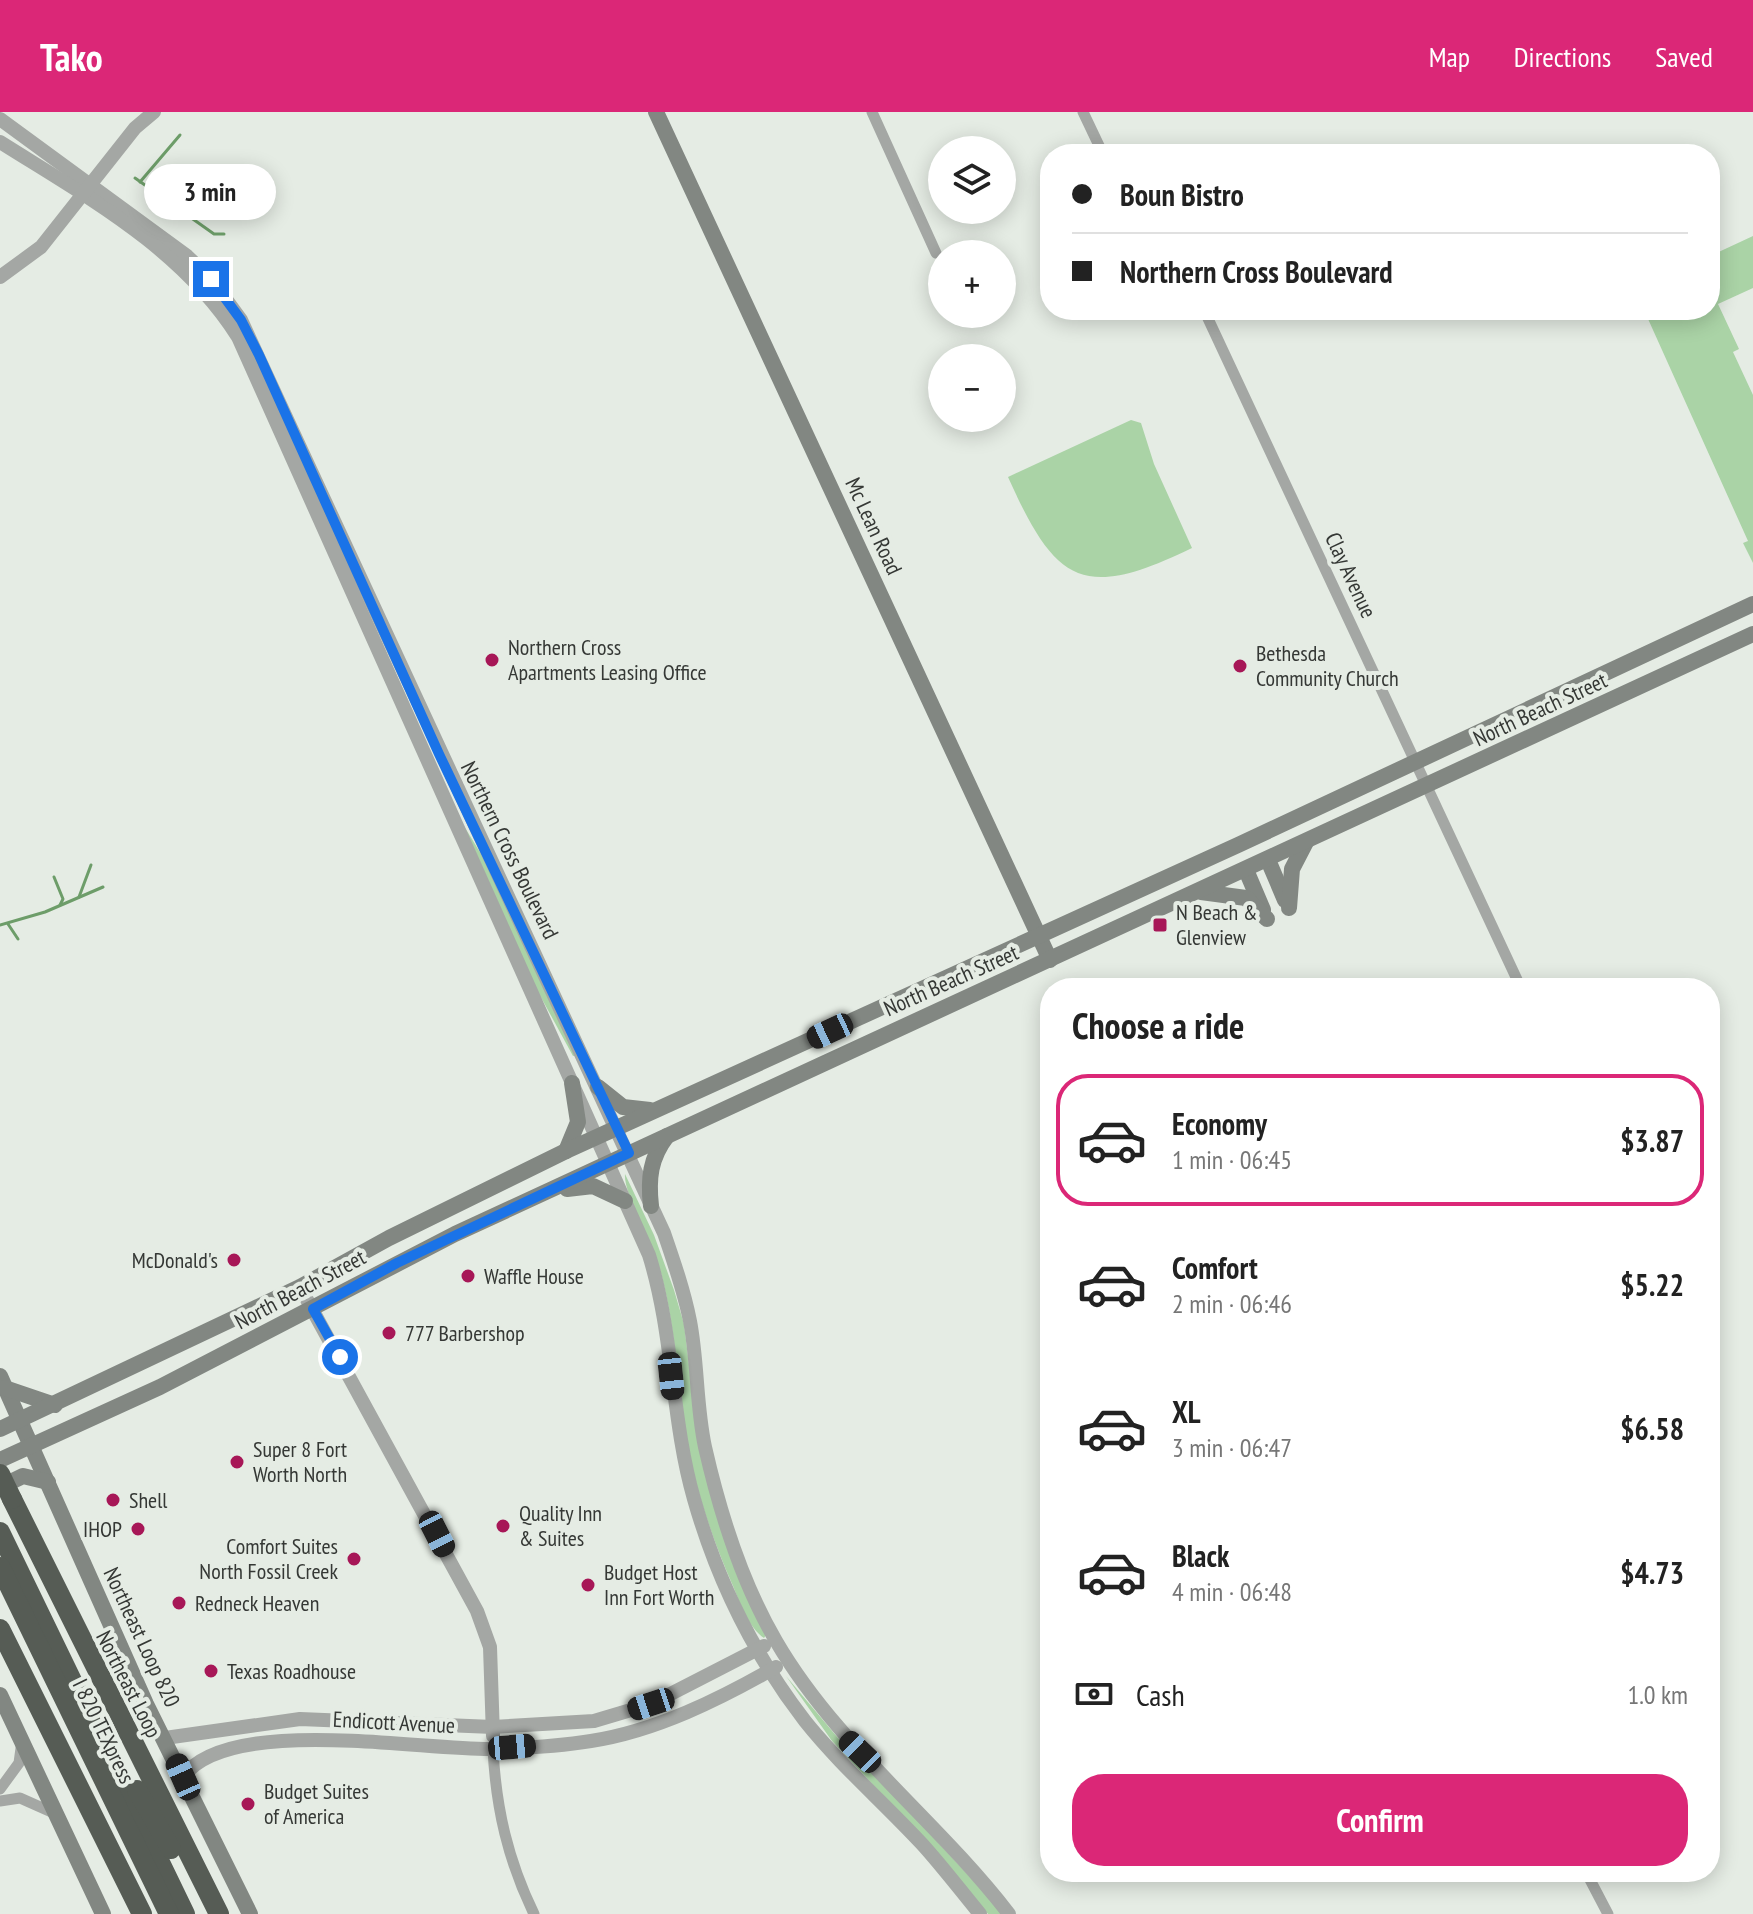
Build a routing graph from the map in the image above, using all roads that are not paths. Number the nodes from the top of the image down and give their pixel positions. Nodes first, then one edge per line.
1 (154, 112) edge
2 (656, 112) edge
3 (872, 112) edge
4 (1083, 112) edge
5 (0, 119) edge
6 (0, 142) edge
7 (1098, 144) edge
8 (88, 189) junction
9 (930, 240) edge
10 (0, 277) edge
11 (1209, 320) edge
12 (1753, 604) edge
13 (1753, 634) edge
14 (424, 738) junction
15 (1416, 760) junction
16 (1428, 785) junction
17 (1307, 841) junction
18 (1268, 860) junction
19 (1246, 870) junction
20 (1199, 892) junction
21 (1039, 934) junction
22 (1050, 960) junction
23 (1516, 978) edge
24 (572, 1083) junction
25 (598, 1087) junction
26 (659, 1109) junction
27 (617, 1128) junction
28 (668, 1134) junction
29 (597, 1137) junction
30 (566, 1151) junction
31 (629, 1153) junction
32 (608, 1163) junction
33 (534, 1198) junction
34 (625, 1201) junction
35 (651, 1206) junction
36 (300, 1287) junction
37 (313, 1309) junction
38 (2, 1388) edge
39 (55, 1405) junction
40 (21, 1420) junction
41 (0, 1429) edge
42 (33, 1446) junction
43 (0, 1460) edge
44 (0, 1474) edge
45 (48, 1482) junction
46 (6, 1493) edge
47 (0, 1532) edge
48 (0, 1567) edge
49 (0, 1629) edge
50 (775, 1640) junction
51 (756, 1651) junction
52 (788, 1660) junction
53 (769, 1671) junction
54 (0, 1695) edge
55 (83, 1708) junction
56 (300, 1719) junction
57 (493, 1727) junction
58 (165, 1738) junction
59 (22, 1740) junction
60 (301, 1740) junction
61 (493, 1749) junction
62 (183, 1777) junction
63 (0, 1789) edge
64 (0, 1801) edge
65 (57, 1814) junction
66 (91, 1817) junction
67 (1591, 1882) edge
68 (103, 1914) edge
69 (128, 1914) edge
70 (142, 1914) edge
71 (169, 1914) edge
72 (185, 1914) edge
73 (209, 1914) edge
74 (219, 1914) edge
75 (250, 1914) edge
76 (534, 1914) edge
77 (980, 1914) edge
78 (1009, 1914) edge
79 (1608, 1914) edge

1 - 8 street
2 - 21 main road, Mc Lean Road
3 - 9 street
4 - 7 street
5 - 8 street, Northern Cross Boulevard
6 - 8 street, Northern Cross Boulevard
8 - 10 street
8 - 14 street, Northern Cross Boulevard
11 - 15 street, Clay Avenue
12 - 15 main road, North Beach Street
13 - 16 main road, North Beach Street
14 - 24 street, Northern Cross Boulevard
14 - 25 street, Northern Cross Boulevard
15 - 16 street, Clay Avenue
15 - 21 main road, North Beach Street
16 - 17 main road, North Beach Street
16 - 23 street, Clay Avenue
17 - 18 main road, North Beach Street
17 - 18 main road
18 - 19 main road, North Beach Street
19 - 20 main road, North Beach Street
19 - 20 main road
20 - 22 main road, North Beach Street
21 - 22 main road, Mc Lean Road
21 - 26 main road, North Beach Street
22 - 28 main road, North Beach Street
24 - 29 street, Northern Cross Boulevard
24 - 30 main road
25 - 26 main road
25 - 27 street, Northern Cross Boulevard
26 - 27 main road, North Beach Street
27 - 29 main road, North Beach Street
27 - 31 street, Northern Cross Boulevard
28 - 31 main road, North Beach Street
28 - 35 main road
29 - 30 main road, North Beach Street
29 - 32 street, Northern Cross Boulevard
30 - 36 main road, North Beach Street
31 - 32 main road, North Beach Street
31 - 35 street, Northern Cross Boulevard
32 - 33 main road, North Beach Street
32 - 34 street, Northern Cross Boulevard
33 - 34 main road
33 - 37 main road, North Beach Street
34 - 51 street, Northern Cross Boulevard
35 - 50 street, Northern Cross Boulevard
36 - 37 street
36 - 39 main road, North Beach Street
37 - 42 main road, North Beach Street
37 - 57 street
38 - 39 main road
38 - 40 main road, Northeast Loop 820
39 - 40 main road, North Beach Street
40 - 41 main road, North Beach Street
40 - 42 main road, Northeast Loop 820
42 - 43 main road, North Beach Street
42 - 45 main road, Northeast Loop 820
44 - 46 highway, Northeast Loop, bridge
45 - 46 main road
45 - 58 main road, Northeast Loop 820
46 - 74 highway, Northeast Loop
47 - 55 highway, I 820 TEXpress
48 - 71 highway, I 820 TEXpress
49 - 66 highway
50 - 51 street, Endicott Avenue
50 - 52 street, Northern Cross Boulevard
51 - 53 street, Northern Cross Boulevard
51 - 57 street, Endicott Avenue
52 - 53 street, Endicott Avenue
52 - 78 street, Northern Cross Boulevard
53 - 61 street, Endicott Avenue
53 - 77 street, Northern Cross Boulevard
54 - 59 main road
55 - 72 highway, I 820 TEXpress
55 - 73 highway
56 - 57 street, Endicott Avenue
56 - 58 street, Endicott Avenue
56 - 60 street
57 - 61 street
58 - 62 main road, Northeast Loop 820
59 - 63 street
59 - 65 main road
60 - 61 street, Endicott Avenue
60 - 62 street, Endicott Avenue
61 - 76 street
62 - 75 main road, Northeast Loop 820
64 - 65 street
65 - 68 main road
66 - 69 highway
66 - 70 highway
67 - 79 street

